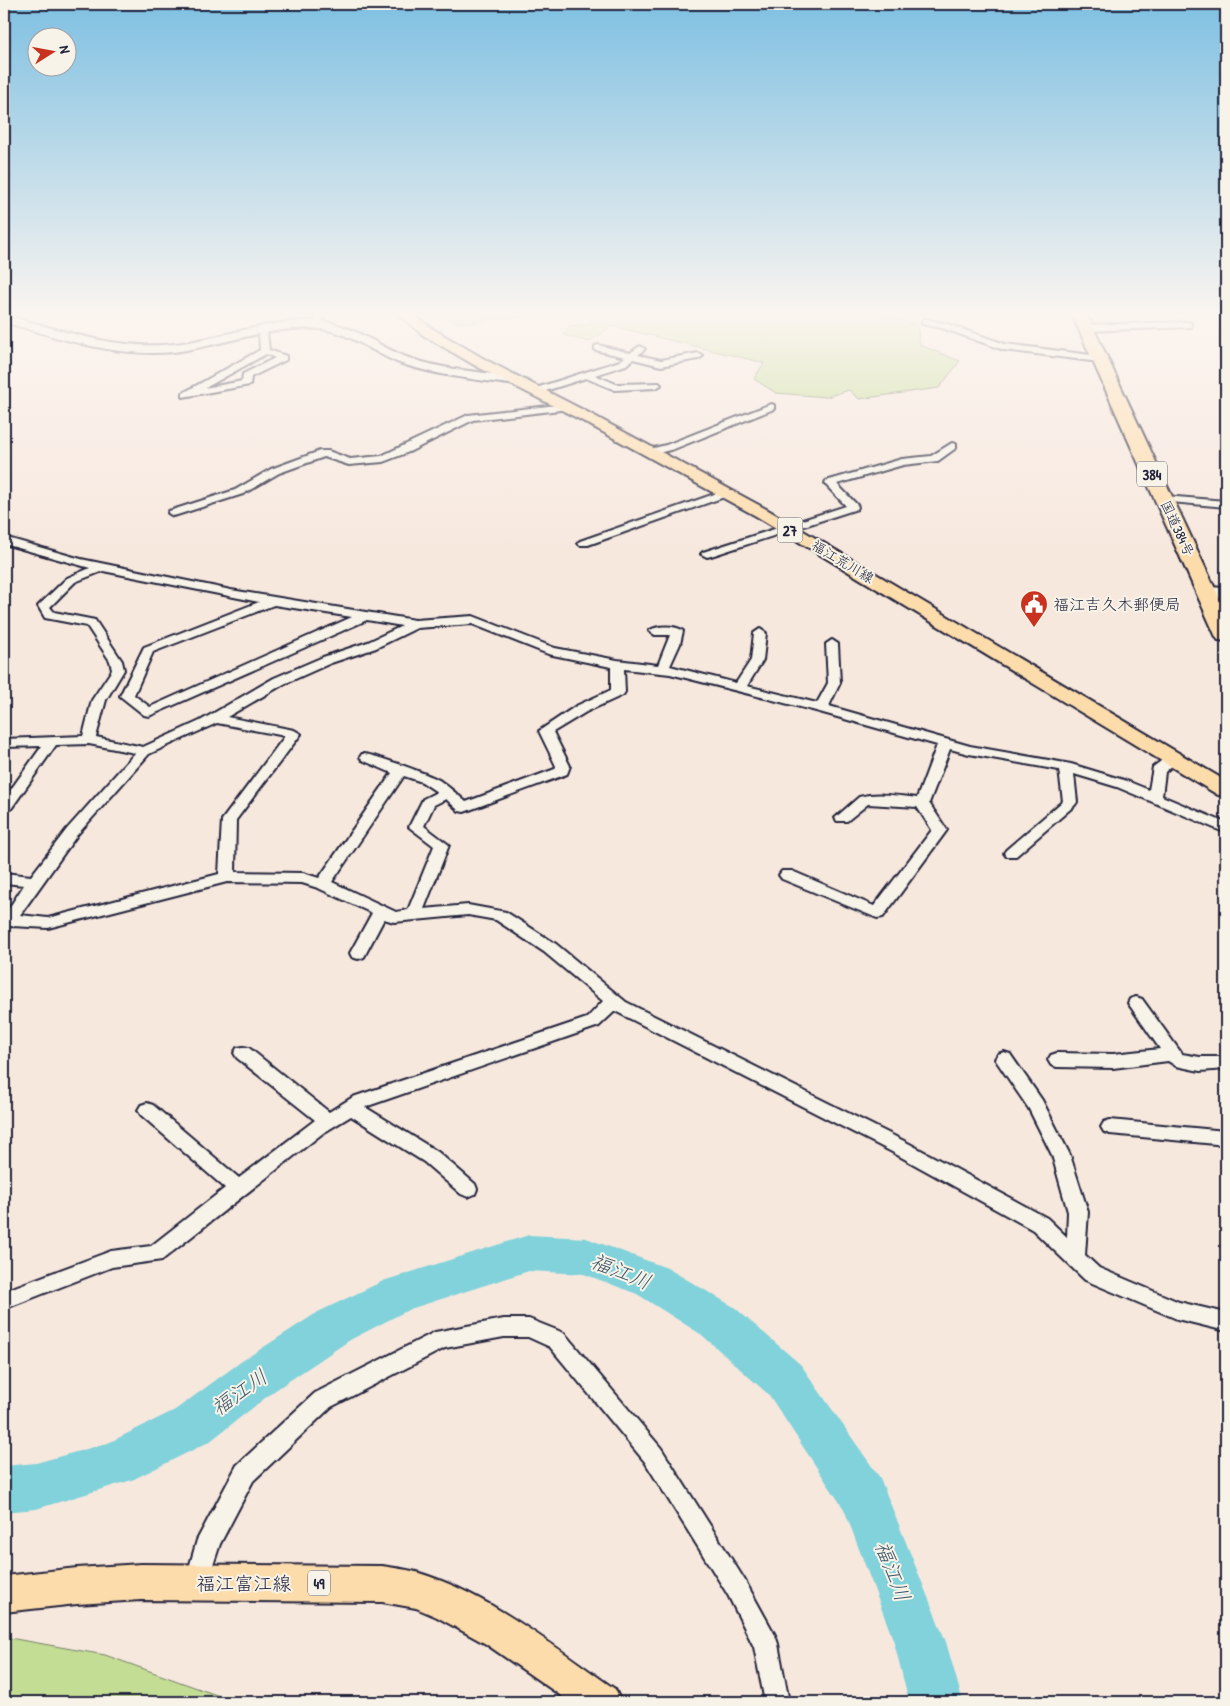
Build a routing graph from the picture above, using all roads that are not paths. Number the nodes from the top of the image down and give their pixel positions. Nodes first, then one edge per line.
1 (192, 392) edge
2 (203, 392) edge
3 (537, 392) edge
4 (1114, 392) edge
5 (566, 407) junction
6 (770, 407) dead end
7 (952, 446) dead end
8 (650, 452) junction
9 (726, 493) junction
10 (1164, 498) junction
11 (1226, 504) edge
12 (173, 514) dead end
13 (789, 529) junction
14 (4, 540) edge
15 (584, 543) dead end
16 (707, 554) dead end
17 (102, 567) junction
18 (1208, 592) junction
19 (1226, 593) edge
20 (273, 601) junction
21 (365, 616) junction
22 (416, 624) junction
23 (654, 631) dead end
24 (760, 632) dead end
25 (1226, 635) edge
26 (832, 644) dead end
27 (617, 664) junction
28 (662, 669) junction
29 (740, 687) junction
30 (821, 708) junction
31 (214, 718) junction
32 (89, 740) junction
33 (52, 741) junction
34 (4, 743) edge
35 (945, 743) junction
36 (144, 750) junction
37 (367, 757) dead end
38 (1174, 758) junction
39 (1066, 768) junction
40 (400, 771) junction
41 (1226, 790) edge
42 (448, 793) junction
43 (1155, 797) junction
44 (922, 803) junction
45 (6, 806) dead end
46 (842, 818) dead end
47 (1226, 828) edge
48 (1011, 853) dead end
49 (787, 875) dead end
50 (227, 877) junction
51 (4, 878) edge
52 (34, 881) junction
53 (323, 884) junction
54 (381, 910) junction
55 (414, 915) junction
56 (6, 922) edge
57 (358, 953) dead end
58 (614, 1001) junction
59 (1136, 1003) dead end
60 (243, 1053) dead end
61 (1172, 1054) junction
62 (1004, 1059) dead end
63 (1058, 1060) dead end
64 (1226, 1063) edge
65 (351, 1107) junction
66 (147, 1110) dead end
67 (328, 1121) junction
68 (1110, 1127) dead end
69 (1226, 1138) edge
70 (239, 1189) junction
71 (468, 1189) dead end
72 (1076, 1258) junction
73 (4, 1300) edge
74 (1226, 1322) edge
75 (197, 1582) junction
76 (4, 1594) edge
77 (602, 1702) edge
78 (777, 1702) edge

1 - 2 street
3 - 5 main road, 福江荒川線 / 27
4 - 10 highway, 国道384号 / 384
5 - 8 main road, 福江荒川線 / 27
5 - 12 street
6 - 8 street
7 - 13 street
8 - 9 main road, 福江荒川線 / 27
9 - 13 main road, 福江荒川線 / 27
9 - 15 street
10 - 11 street
10 - 18 highway, 国道384号 / 384
13 - 16 street
13 - 38 main road, 福江荒川線 / 27
14 - 17 street
17 - 20 street
17 - 32 street
18 - 19 street
18 - 25 highway, 国道384号 / 384
20 - 21 street
20 - 21 street
21 - 22 street
22 - 27 street
22 - 31 street
23 - 28 street
24 - 29 street
26 - 30 street
27 - 28 street
27 - 42 street
28 - 29 street
29 - 30 street
30 - 35 street
31 - 36 street
31 - 50 street
32 - 33 street
32 - 36 street
33 - 34 street
33 - 45 street
35 - 39 street
35 - 44 street
36 - 52 street
37 - 40 street
38 - 41 main road, 福江荒川線 / 27
38 - 43 street
39 - 43 street
39 - 48 street
40 - 42 street
40 - 53 street
42 - 55 street
43 - 47 street
44 - 46 street
44 - 49 street
50 - 53 street
50 - 56 street
51 - 52 street
52 - 56 street
53 - 54 street
54 - 55 street
54 - 57 street
55 - 58 street
58 - 65 street
58 - 72 street
59 - 61 street
60 - 67 street
61 - 63 street
61 - 64 street
62 - 72 street
65 - 67 street
65 - 71 street
66 - 70 street
67 - 70 street
68 - 69 street
70 - 73 street
72 - 74 street
75 - 76 main road, 福江富江線 / 49
75 - 77 main road, 福江富江線 / 49
75 - 78 street

